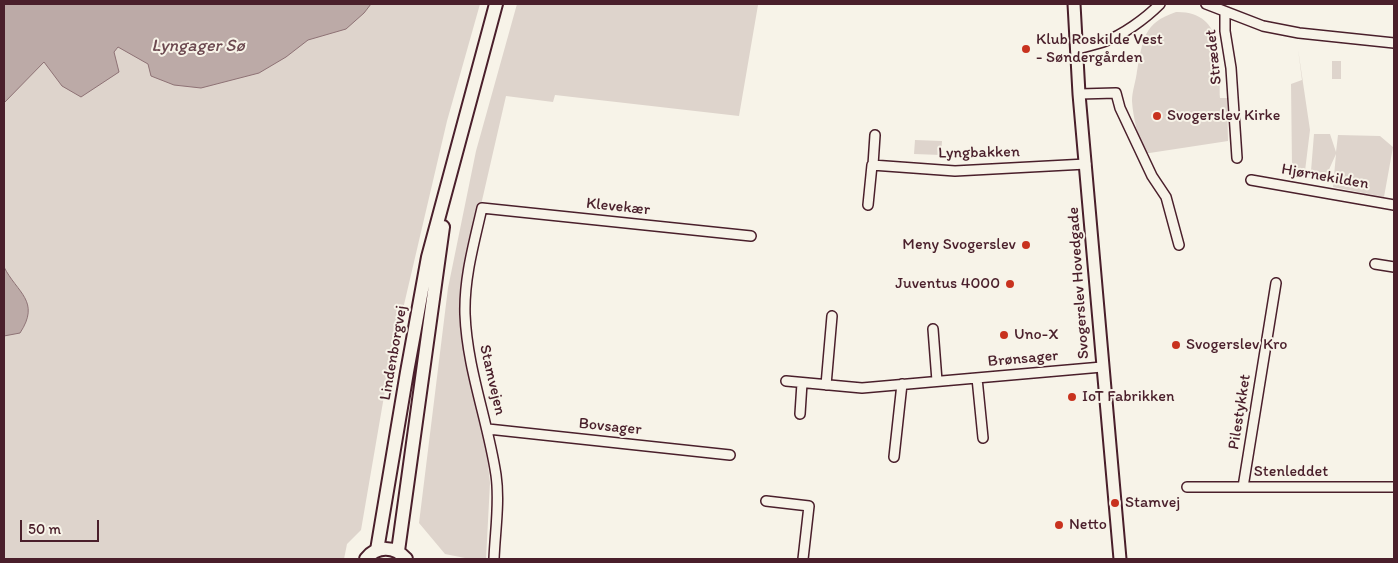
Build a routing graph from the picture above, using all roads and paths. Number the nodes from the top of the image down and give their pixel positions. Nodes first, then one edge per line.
1 (497, 4) edge
2 (1074, 4) edge
3 (1160, 4) edge
4 (1206, 4) edge
5 (1224, 12) junction
6 (1394, 43) edge
7 (1076, 49) junction
8 (1079, 94) junction
9 (875, 135) dead end
10 (1237, 158) dead end
11 (453, 163) junction
12 (1086, 164) junction
13 (873, 165) junction
14 (1251, 180) dead end
15 (868, 205) dead end
16 (1394, 205) edge
17 (482, 208) joint
18 (750, 236) dead end
19 (1179, 245) dead end
20 (1375, 264) dead end
21 (1394, 267) edge
22 (1276, 283) dead end
23 (832, 316) dead end
24 (933, 329) dead end
25 (1102, 367) junction
26 (977, 378) junction
27 (786, 381) dead end
28 (937, 381) junction
29 (802, 383) junction
30 (902, 384) junction
31 (826, 385) junction
32 (800, 414) dead end
33 (488, 429) junction
34 (983, 438) dead end
35 (730, 455) dead end
36 (894, 456) dead end
37 (1394, 486) edge
38 (1187, 487) dead end
39 (1243, 487) junction
40 (766, 501) dead end
41 (378, 550) junction
42 (402, 555) edge
43 (366, 559) edge
44 (494, 559) edge
45 (803, 559) edge
46 (1120, 559) edge

1 - 11 main road, Lindenborgvej
2 - 7 street, Svogerslev Hovedgade
3 - 7 street
4 - 5 street
5 - 6 street
5 - 10 street, Strædet
7 - 8 street, Svogerslev Hovedgade
8 - 12 street, Svogerslev Hovedgade
8 - 19 street
9 - 13 street
11 - 41 main road, Lindenborgvej
11 - 42 main road, Lindenborgvej
12 - 13 street, Lyngbakken
12 - 25 street, Svogerslev Hovedgade
13 - 15 street
14 - 16 street, Hjørnekilden
17 - 18 street, Klevekær
17 - 33 street, Stamvejen
20 - 21 street
22 - 39 street, Pilestykket
23 - 31 street
24 - 28 street
25 - 26 street, Brønsager
25 - 46 street, Svogerslev Hovedgade
26 - 28 street, Brønsager
26 - 34 street, Brønsager
27 - 29 street, Brønsager
28 - 30 street, Brønsager
29 - 31 street, Brønsager
29 - 32 street
30 - 31 street, Brønsager
30 - 36 street
33 - 35 street, Bovsager
33 - 44 street, Stamvejen
37 - 39 street, Stenleddet
38 - 39 street, Stenleddet
40 - 45 street
41 - 42 main road
41 - 43 main road

